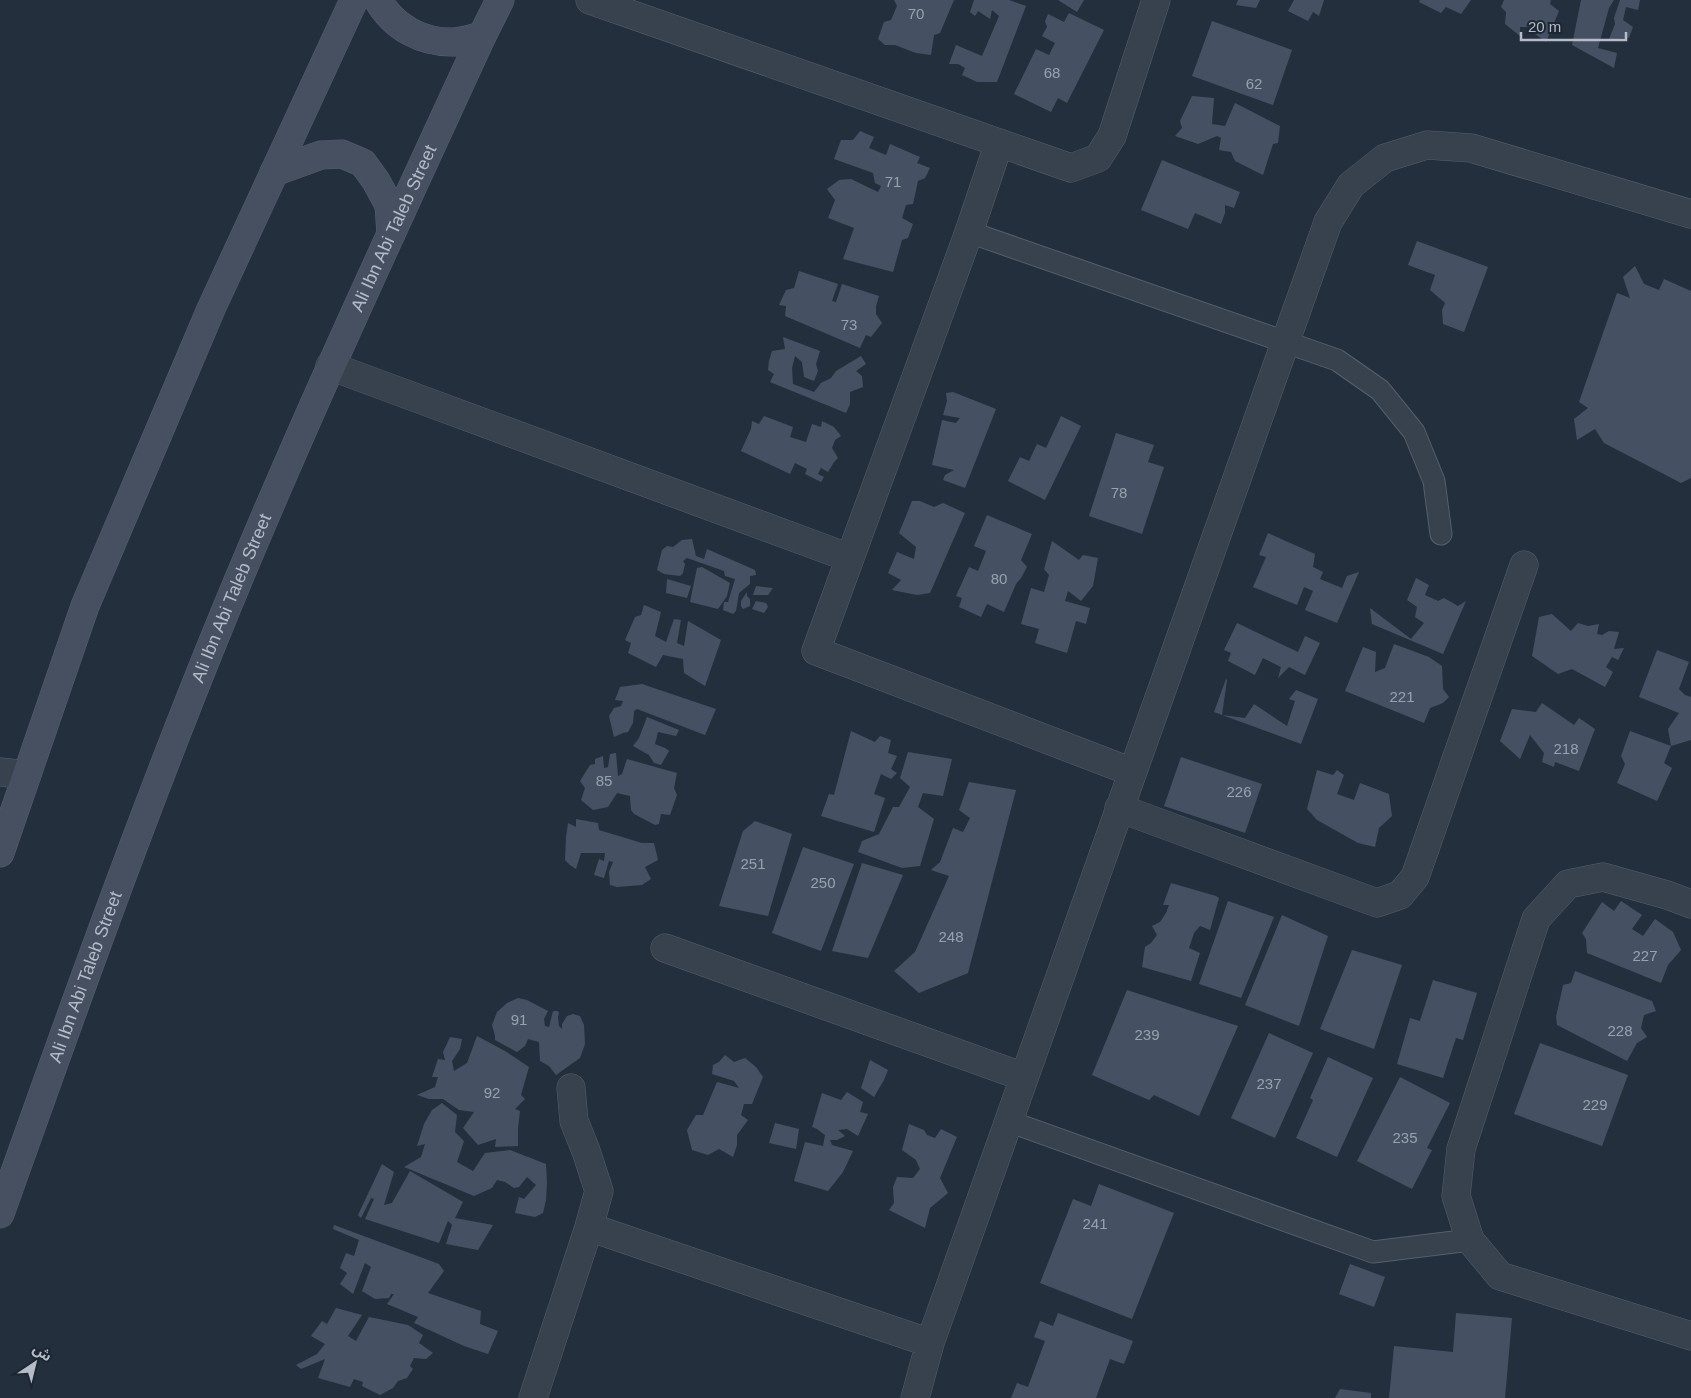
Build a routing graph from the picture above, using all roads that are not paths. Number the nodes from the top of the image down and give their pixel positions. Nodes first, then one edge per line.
1 (354, 0) edge
2 (378, 0) edge
3 (500, 0) edge
4 (590, 0) edge
5 (1156, 0) edge
6 (482, 36) junction
7 (1000, 143) junction
8 (274, 172) junction
9 (1691, 214) edge
10 (969, 232) junction
11 (391, 234) junction
12 (1286, 342) junction
13 (330, 366) junction
14 (1441, 534) dead end
15 (850, 558) junction
16 (1524, 565) dead end
17 (0, 772) edge
18 (1132, 772) junction
19 (27, 775) junction
20 (1119, 808) junction
21 (0, 853) edge
22 (1691, 904) edge
23 (665, 948) dead end
24 (1024, 1077) junction
25 (571, 1088) dead end
26 (1008, 1121) junction
27 (0, 1214) edge
28 (589, 1226) junction
29 (1470, 1240) junction
30 (1691, 1336) edge
31 (930, 1343) junction
32 (533, 1398) edge
33 (915, 1398) edge

1 - 8 street
2 - 6 street
3 - 6 street, Ali Ibn Abi Taleb Street
4 - 7 street
5 - 7 street
6 - 11 street, Ali Ibn Abi Taleb Street
7 - 10 street
8 - 11 street
8 - 19 street
9 - 12 street
10 - 12 lane
10 - 15 street
11 - 13 street, Ali Ibn Abi Taleb Street
12 - 14 lane
12 - 18 street
13 - 15 street
13 - 27 street, Ali Ibn Abi Taleb Street
15 - 18 street
16 - 20 street
17 - 19 street
18 - 20 street
19 - 21 street
20 - 24 street
22 - 29 street
23 - 24 street
24 - 26 street
25 - 28 street
26 - 29 lane
26 - 31 street
28 - 31 street
28 - 32 street
29 - 30 street
31 - 33 street

